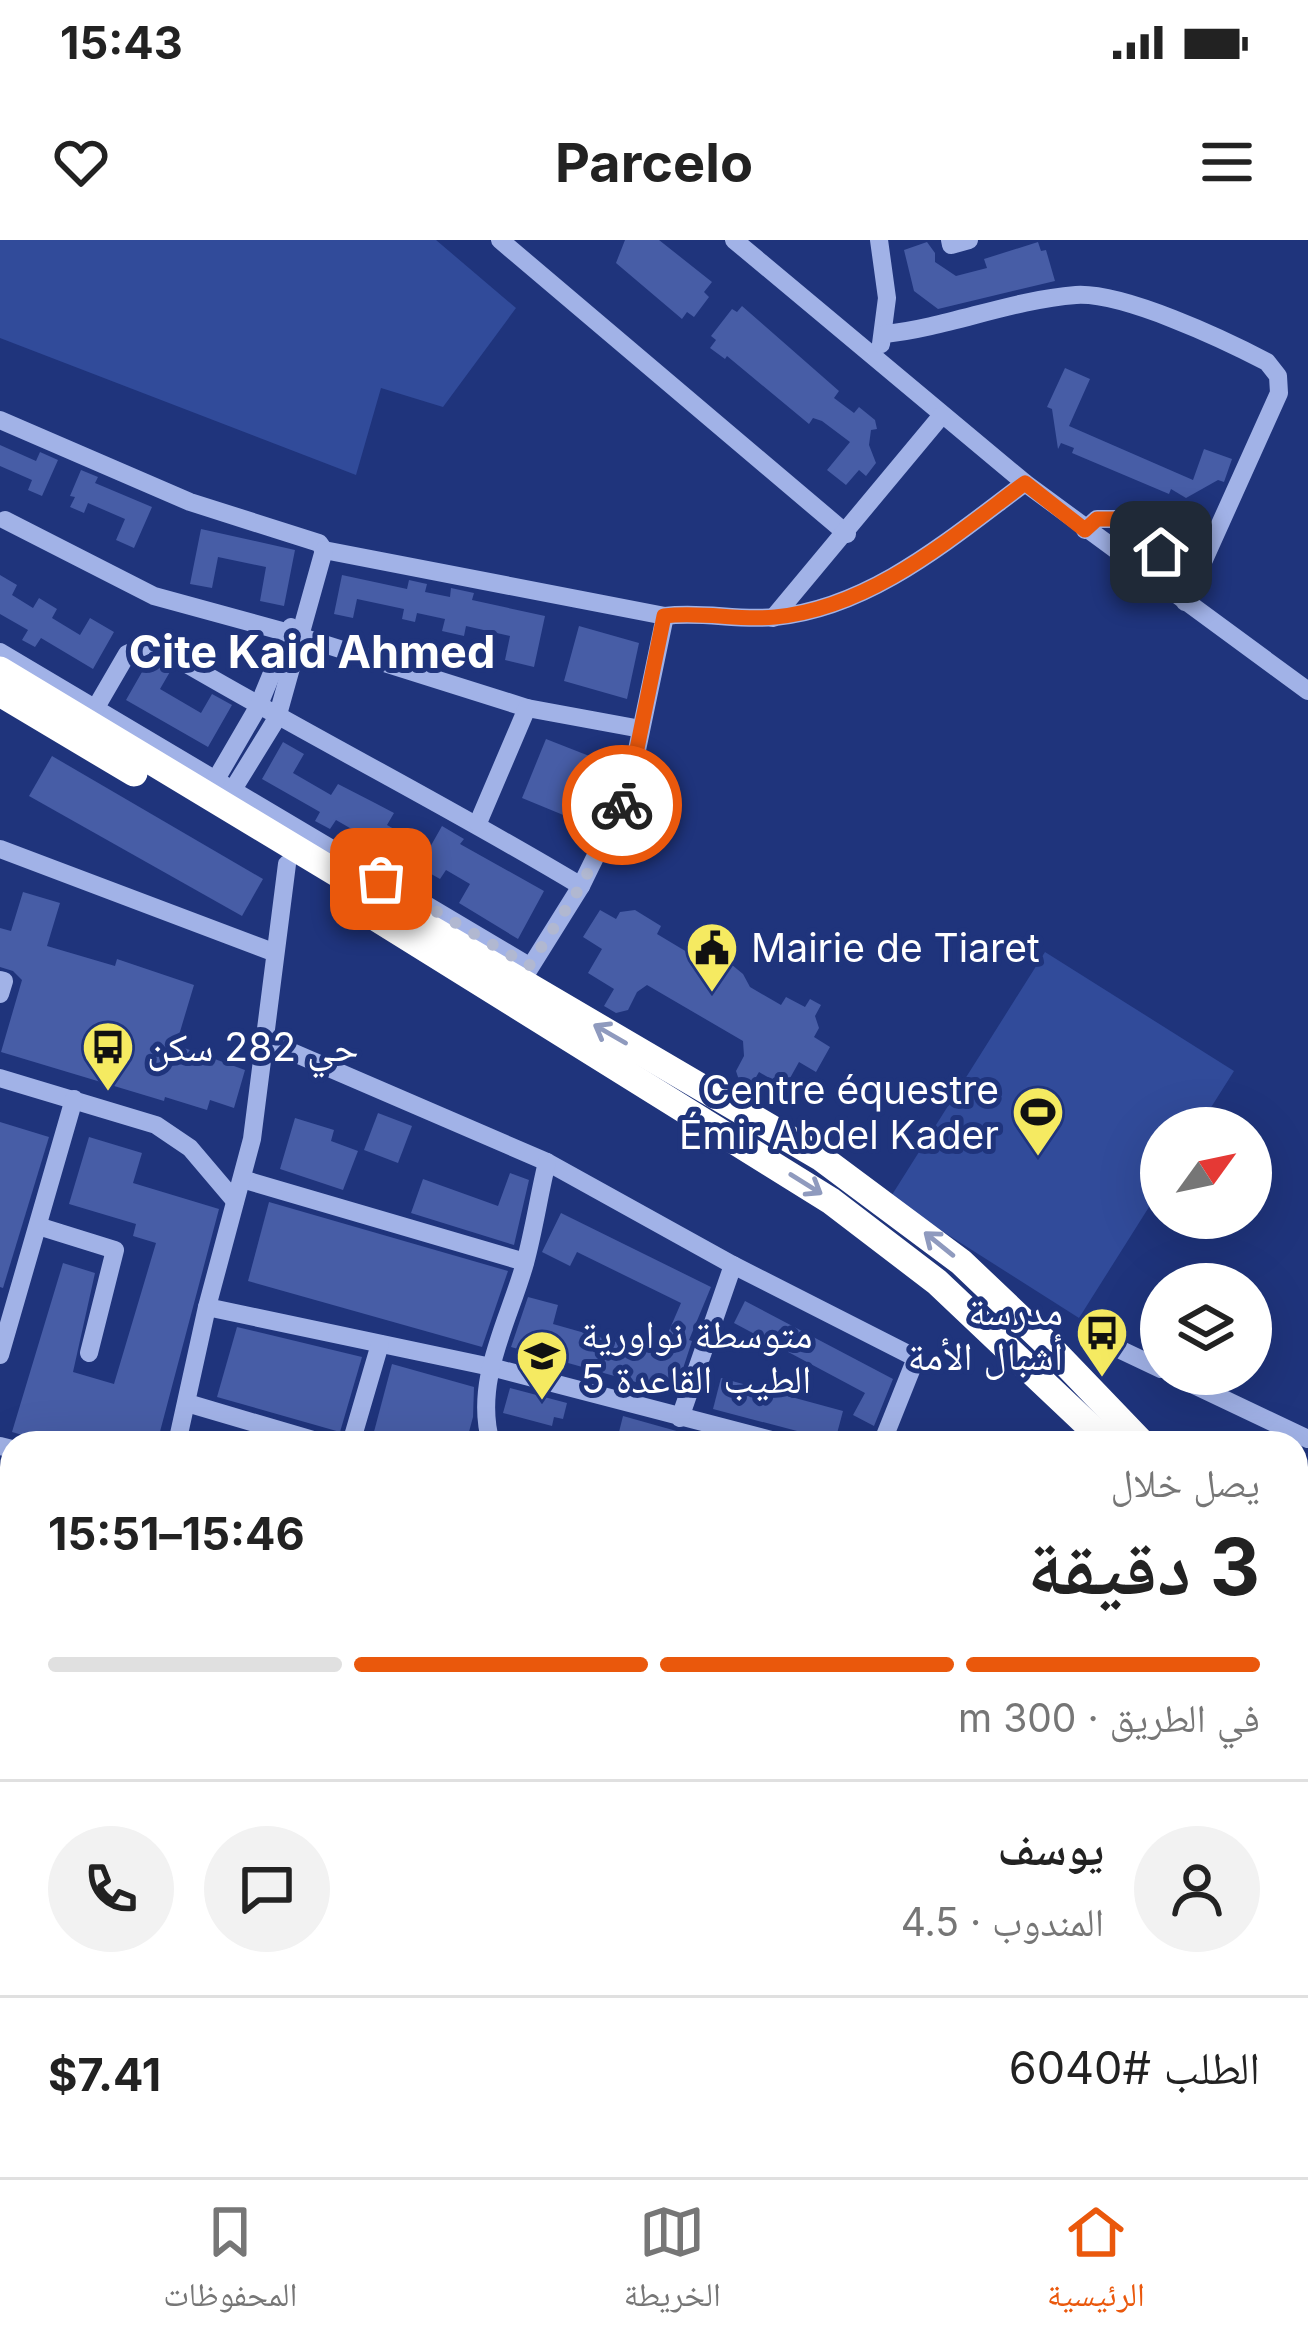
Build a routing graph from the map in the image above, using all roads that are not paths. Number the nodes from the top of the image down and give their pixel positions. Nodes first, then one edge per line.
1 (500, 240) edge
2 (734, 240) edge
3 (879, 240) edge
4 (950, 240) edge
5 (969, 240) edge
6 (884, 334) junction
7 (874, 360) junction
8 (942, 416) junction
9 (0, 421) edge
10 (1025, 483) junction
11 (5, 520) dead end
12 (1085, 530) junction
13 (847, 534) junction
14 (322, 546) junction
15 (1194, 580) junction
16 (1185, 602) junction
17 (664, 616) junction
18 (773, 618) junction
19 (295, 635) junction
20 (0, 652) edge
21 (0, 670) edge
22 (1308, 691) edge
23 (0, 693) edge
24 (258, 707) junction
25 (527, 708) junction
26 (95, 709) junction
27 (278, 718) junction
28 (640, 729) junction
29 (214, 781) junction
30 (232, 791) junction
31 (478, 824) junction
32 (0, 849) edge
33 (287, 864) junction
34 (581, 886) junction
35 (273, 952) junction
36 (525, 974) junction
37 (0, 980) edge
38 (0, 994) edge
39 (264, 1040) junction
40 (0, 1078) edge
41 (74, 1099) junction
42 (547, 1162) junction
43 (242, 1178) junction
44 (235, 1201) junction
45 (38, 1226) junction
46 (525, 1262) junction
47 (733, 1265) junction
48 (207, 1307) junction
49 (1085, 1333) dead end
50 (2, 1343) edge
51 (380, 1344) junction
52 (89, 1353) dead end
53 (1140, 1359) edge
54 (491, 1367) junction
55 (1215, 1395) edge
56 (187, 1403) junction
57 (680, 1418) junction
58 (180, 1431) edge
59 (282, 1431) edge
60 (355, 1431) edge
61 (489, 1431) edge
62 (734, 1431) edge
63 (887, 1431) edge
64 (1094, 1431) edge
65 (1130, 1431) edge
66 (1291, 1431) edge

1 - 13 street
2 - 7 street
3 - 6 street
4 - 5 street
6 - 7 street
6 - 15 street
7 - 8 street
8 - 10 street
8 - 13 street
9 - 14 street
10 - 12 street
10 - 18 street
11 - 19 street
12 - 15 street
12 - 16 street
13 - 18 street
14 - 17 street
14 - 19 street
15 - 16 street
16 - 22 street
17 - 18 street
17 - 28 street
19 - 24 street
19 - 25 street
19 - 27 street
20 - 26 street
21 - 36 highway
23 - 33 highway
24 - 26 street
24 - 27 street
24 - 29 street
25 - 28 street
25 - 31 street
26 - 29 street
27 - 30 street
27 - 31 street
28 - 34 street
29 - 30 street
30 - 36 street
31 - 34 street
32 - 35 street
33 - 35 street
33 -> 64 highway
34 - 36 street
35 - 39 street
65 -> 36 highway
37 - 38 street
39 - 42 street
39 - 43 street
40 - 41 street
41 - 44 street
41 - 45 street
42 - 46 street
42 - 47 street
43 - 44 street
43 - 46 street
44 - 48 street
45 - 50 street
45 - 52 street
46 - 54 street
47 - 57 street
47 - 63 street
48 - 51 street
48 - 56 street
49 - 53 street
51 - 54 street
51 - 60 street
54 - 57 street
54 - 61 street
55 - 66 street
56 - 58 street
56 - 59 street
57 - 62 street

